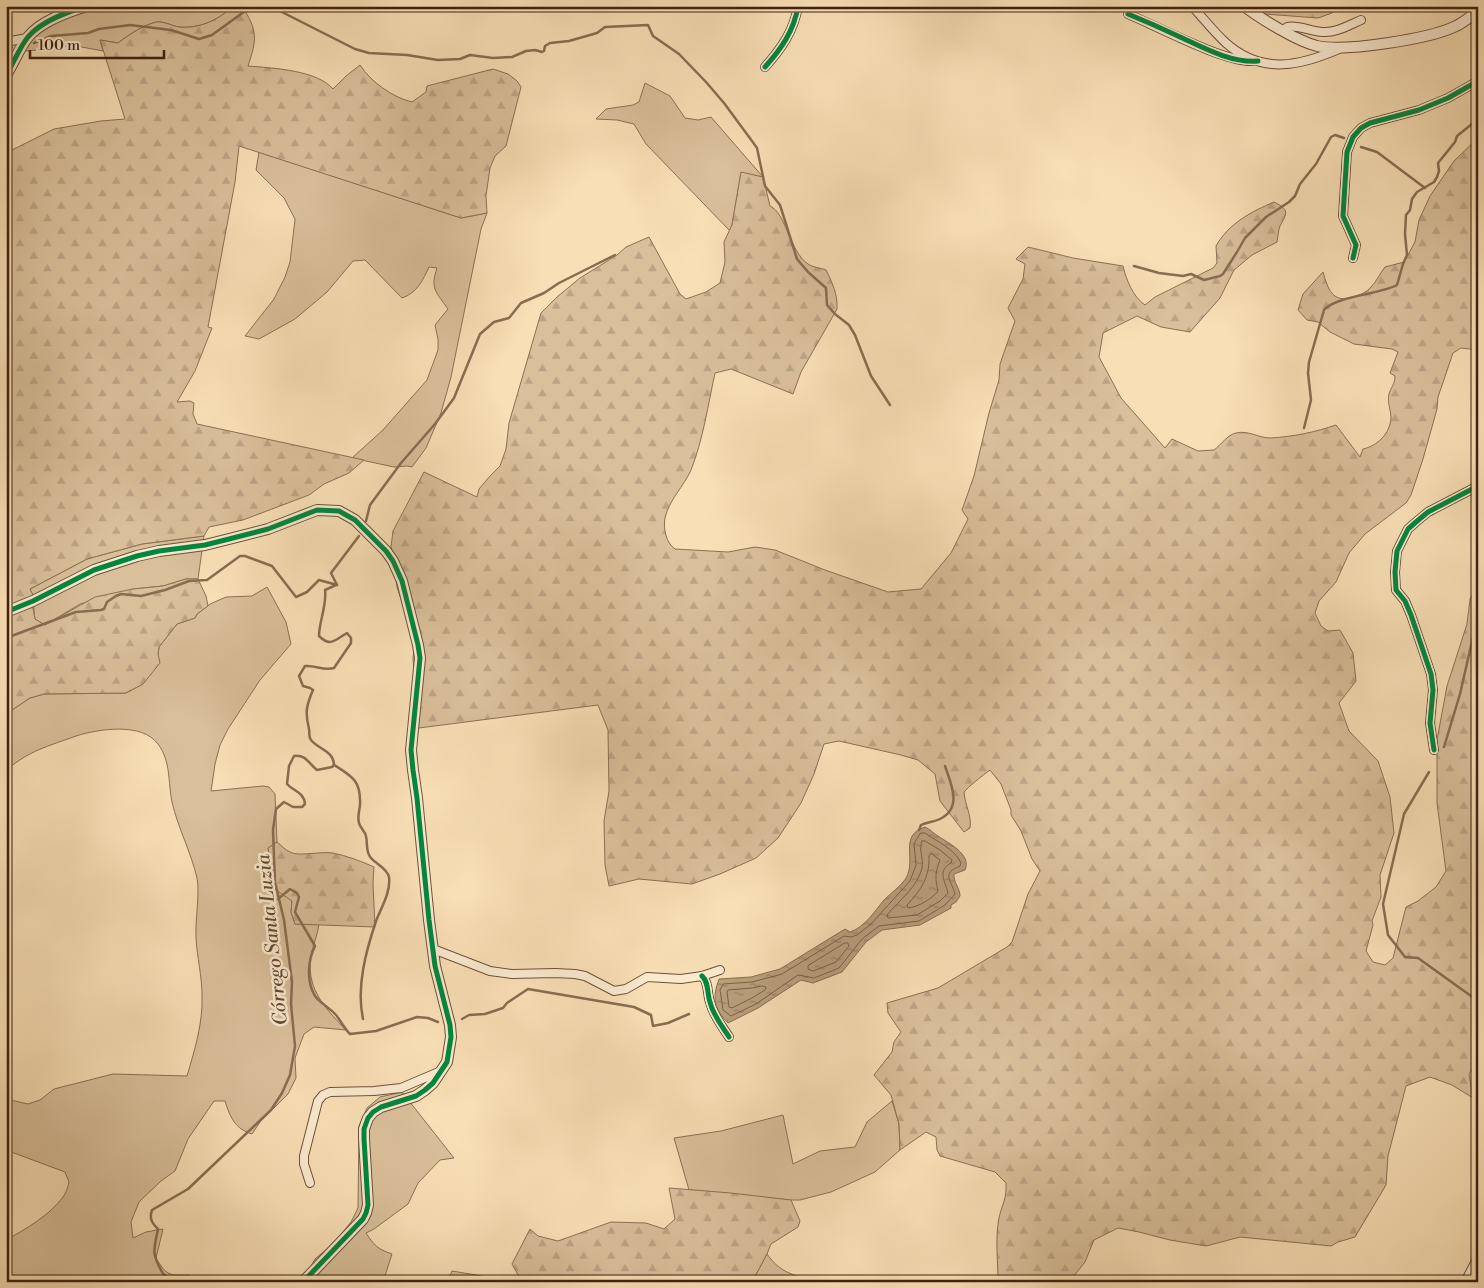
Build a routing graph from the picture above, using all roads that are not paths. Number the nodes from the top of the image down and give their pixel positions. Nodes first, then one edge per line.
1 (87, 6) edge
2 (798, 6) edge
3 (1192, 6) edge
4 (1244, 6) edge
5 (1478, 11) edge
6 (1128, 14) dead end
7 (1361, 20) dead end
8 (1284, 31) junction
9 (27, 38) junction
10 (6, 42) edge
11 (1343, 47) junction
12 (1258, 61) junction
13 (765, 67) dead end
14 (6, 75) edge
15 (1478, 82) edge
16 (1353, 258) dead end
17 (1478, 486) edge
18 (6, 612) edge
19 (1434, 750) dead end
20 (433, 949) junction
21 (720, 970) dead end
22 (702, 976) junction
23 (729, 1037) dead end
24 (441, 1071) junction
25 (310, 1183) dead end
26 (1478, 1257) edge
27 (303, 1282) edge
28 (1465, 1282) edge

1 - 9 street
2 - 13 street
3 - 12 street
4 - 8 street
5 - 11 street
6 - 12 street
7 - 8 street
8 - 11 street
9 - 10 street
9 - 14 street
11 - 12 street
15 - 16 street
17 - 19 street
18 - 20 street
20 - 22 street
20 - 24 street
21 - 22 street
22 - 23 street
24 - 25 street
24 - 27 street
26 - 28 street

